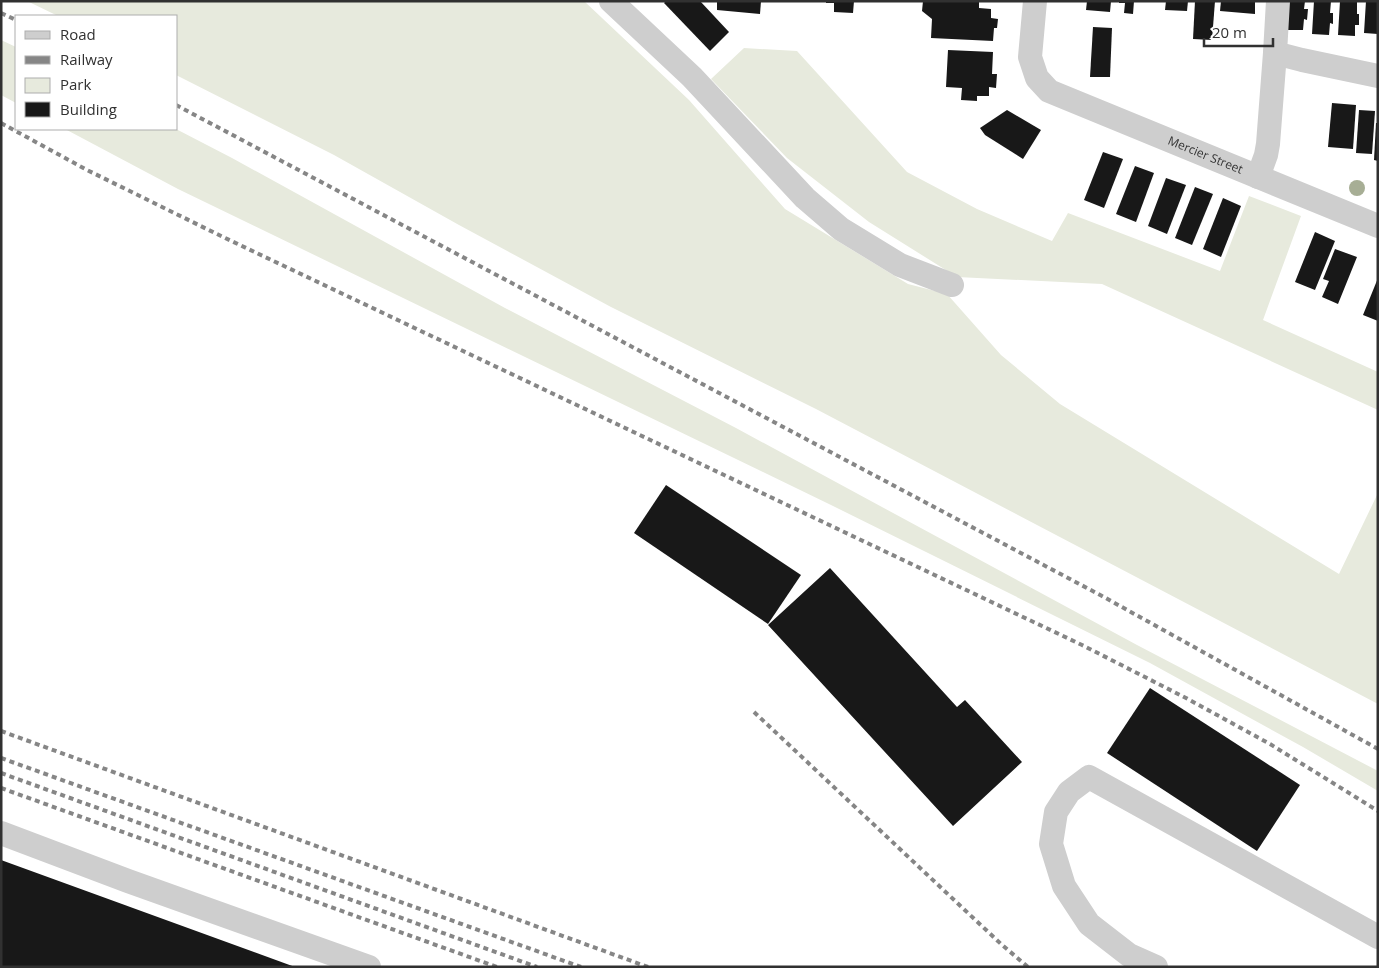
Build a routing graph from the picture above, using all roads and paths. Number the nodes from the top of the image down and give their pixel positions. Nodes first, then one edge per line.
1 (611, 1) edge
2 (1035, 1) edge
3 (1278, 1) edge
4 (1275, 53) junction
5 (1378, 76) edge
6 (1258, 177) junction
7 (1378, 226) edge
8 (952, 285) dead end
9 (1, 833) edge
10 (1378, 937) edge
11 (369, 967) edge
12 (1156, 967) edge

1 - 8 street
2 - 6 street, Mercier Street
3 - 4 street
4 - 5 street
4 - 6 street
6 - 7 street, Mercier Street
9 - 11 street
10 - 12 street

